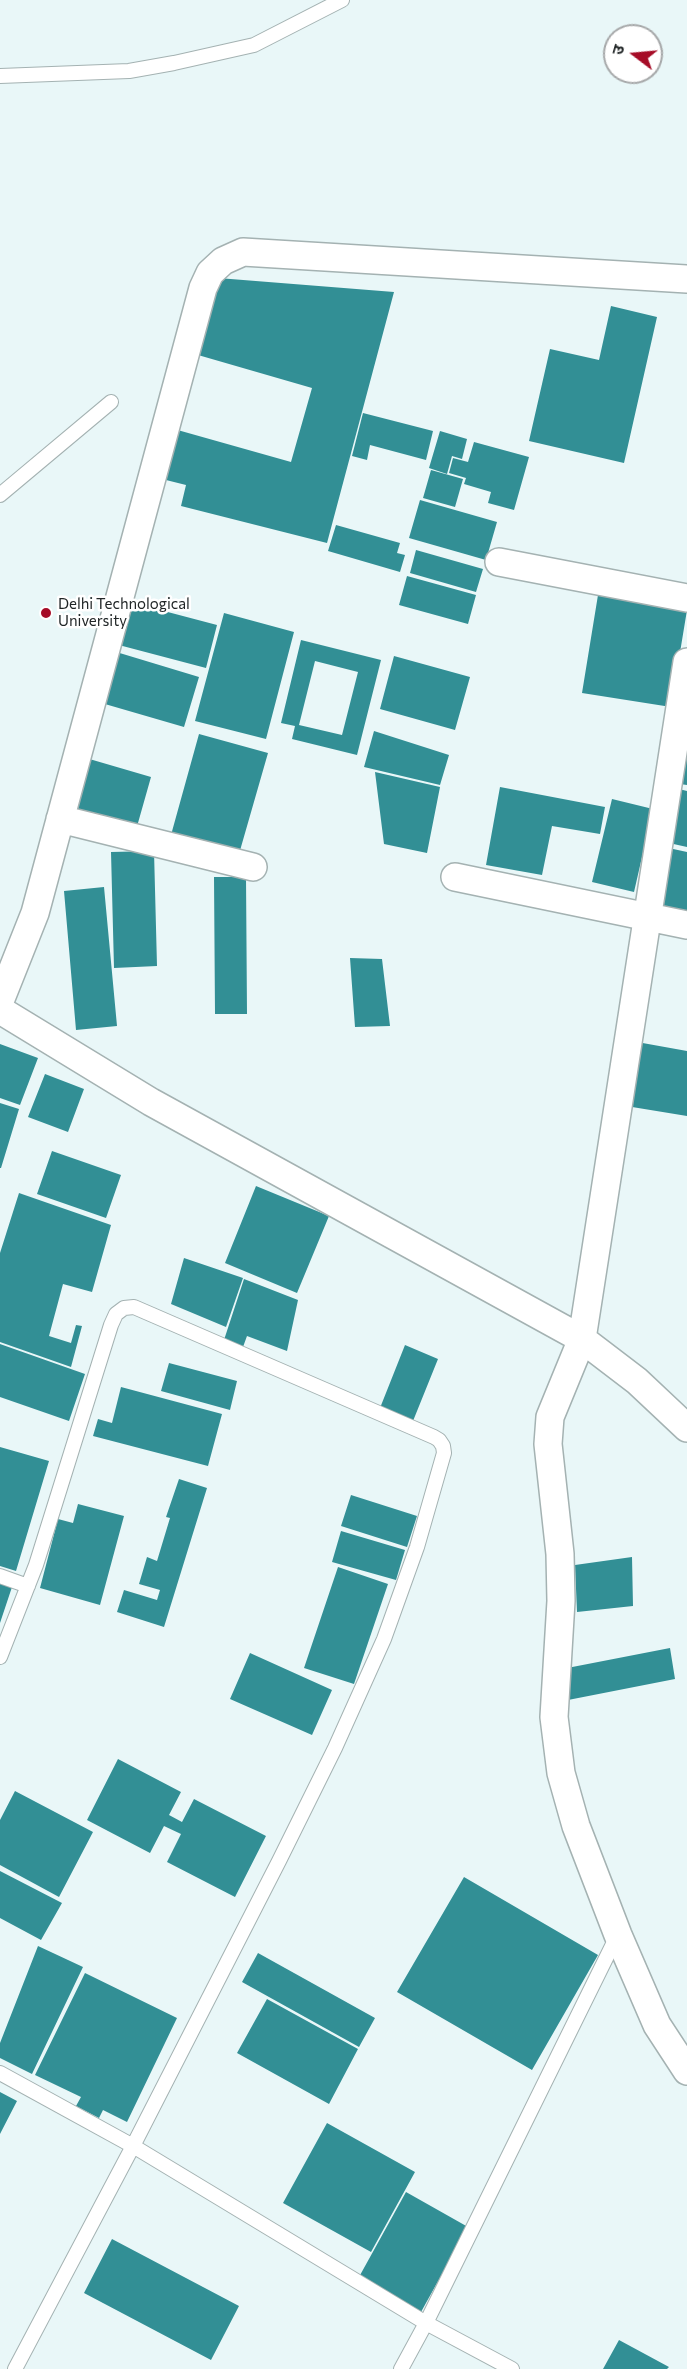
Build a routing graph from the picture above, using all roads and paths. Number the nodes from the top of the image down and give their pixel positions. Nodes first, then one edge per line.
1 (342, 0) edge
2 (0, 76) edge
3 (687, 279) edge
4 (111, 402) dead end
5 (0, 495) edge
6 (499, 562) dead end
7 (687, 598) edge
8 (687, 662) edge
9 (60, 819) junction
10 (253, 867) dead end
11 (455, 877) dead end
12 (646, 917) junction
13 (687, 925) edge
14 (0, 1001) edge
15 (0, 1010) edge
16 (582, 1339) junction
17 (686, 1423) edge
18 (0, 1576) edge
19 (28, 1587) junction
20 (0, 1657) edge
21 (618, 1935) junction
22 (687, 2071) edge
23 (0, 2073) edge
24 (133, 2145) junction
25 (426, 2324) junction
26 (15, 2369) edge
27 (401, 2369) edge
28 (512, 2369) edge

1 - 2 lane
3 - 9 street
4 - 5 lane
6 - 7 street
8 - 12 street
9 - 10 street
9 - 14 street
11 - 12 street
12 - 13 street
12 - 16 street
15 - 16 street
16 - 17 street
16 - 21 street
18 - 19 lane
19 - 20 lane
19 - 24 lane
21 - 22 street
21 - 25 lane
23 - 24 lane
24 - 25 lane
24 - 26 lane
25 - 27 lane
25 - 28 lane

